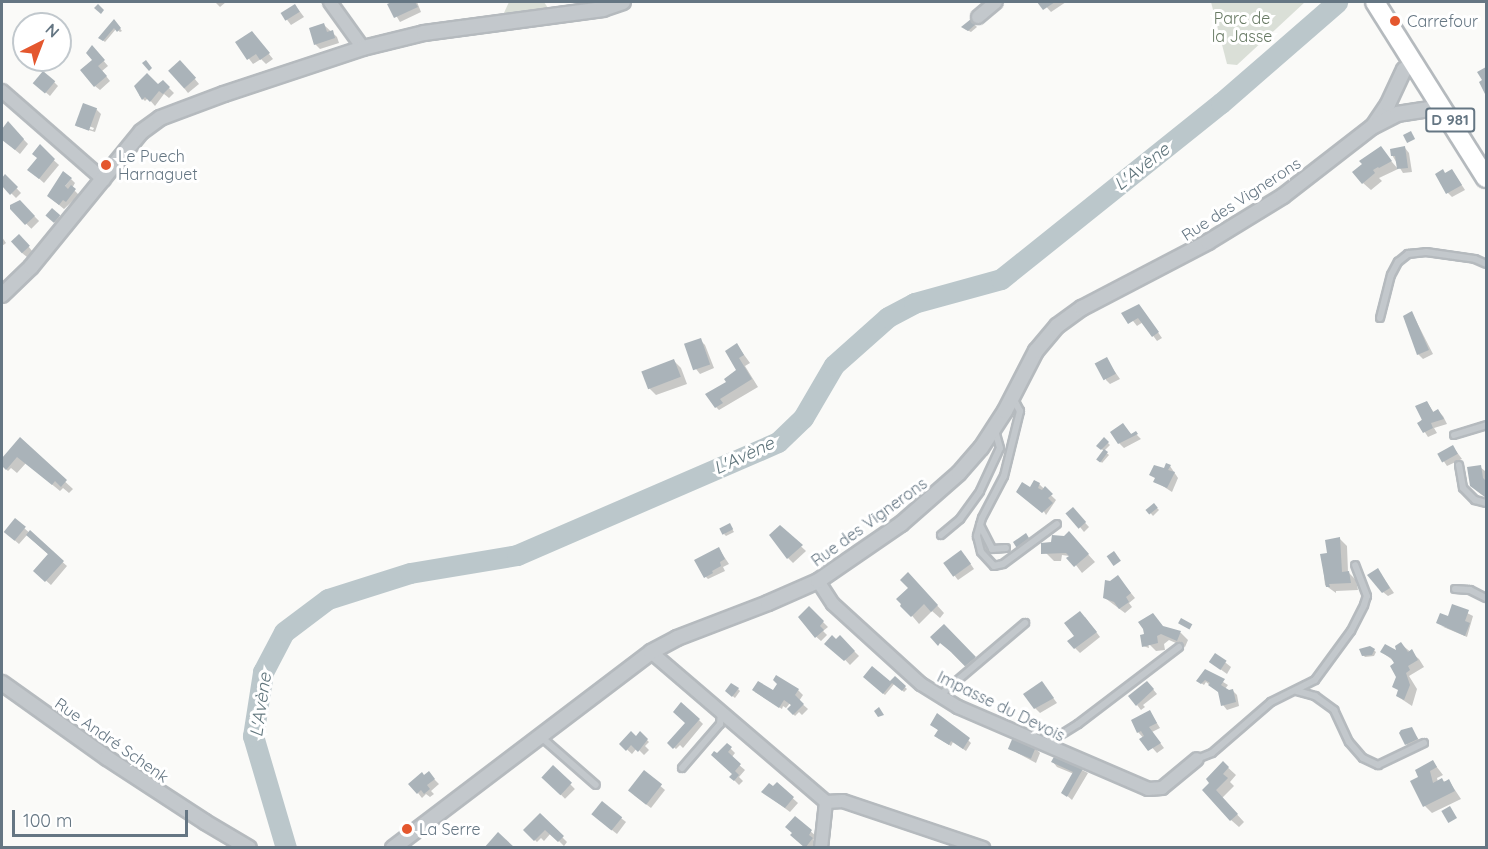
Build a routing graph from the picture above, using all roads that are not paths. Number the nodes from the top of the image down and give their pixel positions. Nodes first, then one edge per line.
1 (330, 2) edge
2 (623, 2) edge
3 (996, 2) edge
4 (1379, 7) edge
5 (978, 17) dead end
6 (363, 48) junction
7 (1412, 63) junction
8 (2, 91) edge
9 (1442, 107) junction
10 (1372, 127) junction
11 (1486, 178) edge
12 (104, 180) junction
13 (1486, 264) edge
14 (2, 295) edge
15 (1380, 318) dead end
16 (1012, 397) junction
17 (1486, 425) edge
18 (994, 429) junction
19 (1454, 435) dead end
20 (1459, 465) dead end
21 (1486, 503) edge
22 (1057, 524) dead end
23 (980, 525) junction
24 (941, 535) dead end
25 (1006, 548) dead end
26 (1355, 565) dead end
27 (818, 581) junction
28 (1455, 589) dead end
29 (1486, 598) edge
30 (1025, 623) dead end
31 (1179, 647) dead end
32 (651, 652) junction
33 (2, 683) edge
34 (1296, 691) junction
35 (938, 697) junction
36 (721, 711) junction
37 (539, 735) junction
38 (1424, 743) dead end
39 (1043, 746) junction
40 (1197, 759) joint
41 (682, 768) dead end
42 (596, 785) dead end
43 (826, 802) junction
44 (205, 822) junction
45 (236, 848) edge
46 (249, 848) edge
47 (393, 848) edge
48 (821, 848) edge
49 (983, 848) edge

1 - 6 street
2 - 6 street
3 - 5 street
4 - 7 main road, D 981
6 - 12 street
7 - 9 main road, D 981
7 - 10 street, Rue des Vignerons
8 - 12 street
9 - 10 street, Rue des Vignerons
9 - 11 main road, D 981
10 - 16 street, Rue des Vignerons
12 - 14 street
13 - 15 lane
16 - 18 street, Rue des Vignerons
16 - 23 lane
17 - 19 lane
18 - 24 lane
18 - 27 street, Rue des Vignerons
20 - 21 lane
22 - 23 lane
23 - 25 lane
26 - 34 lane
27 - 32 street, Rue des Vignerons
27 - 35 street, Impasse du Devois
28 - 29 lane
30 - 35 lane
31 - 39 lane
32 - 36 street
32 - 37 street, Rue des Vignerons
33 - 44 street, Rue André Schenk
34 - 38 lane
34 - 40 lane
35 - 39 street, Impasse du Devois
36 - 41 lane
36 - 43 street
37 - 42 lane
37 - 47 street, Rue des Vignerons
39 - 40 street, Impasse du Devois
43 - 48 street
43 - 49 street
44 - 45 street, Rue André Schenk
44 - 46 street, Rue André Schenk

